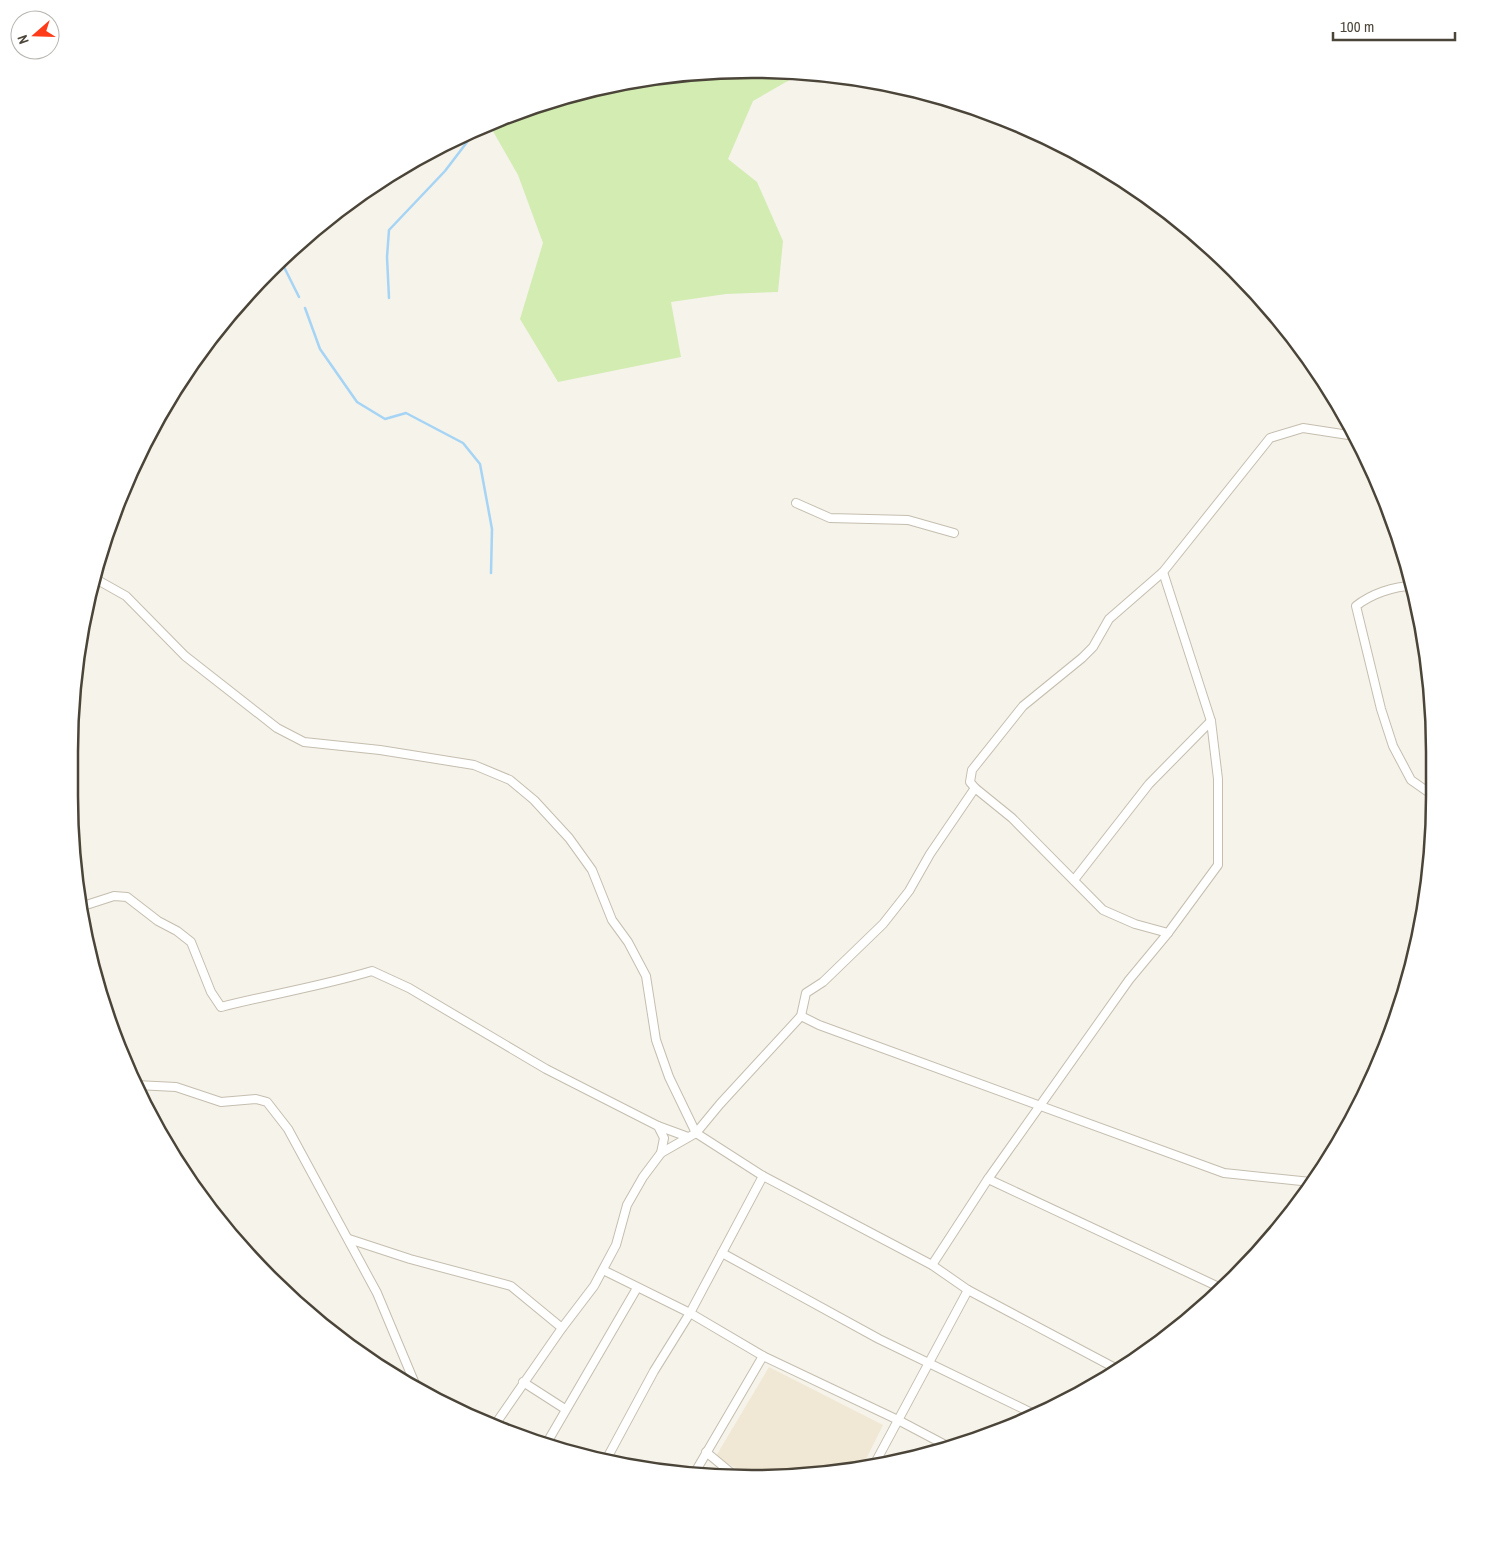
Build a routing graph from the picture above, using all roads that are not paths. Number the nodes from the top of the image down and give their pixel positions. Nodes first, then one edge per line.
1 (1346, 435) edge
2 (796, 503) dead end
3 (954, 533) dead end
4 (1163, 572) junction
5 (99, 581) edge
6 (1405, 587) edge
7 (1211, 721) junction
8 (975, 788) junction
9 (1426, 790) edge
10 (1074, 880) junction
11 (86, 905) edge
12 (1168, 933) junction
13 (801, 1016) junction
14 (143, 1085) edge
15 (1040, 1108) junction
16 (658, 1126) junction
17 (696, 1133) junction
18 (688, 1137) junction
19 (661, 1153) junction
20 (763, 1176) junction
21 (988, 1179) junction
22 (1305, 1181) edge
23 (349, 1239) junction
24 (722, 1253) junction
25 (932, 1265) junction
26 (603, 1270) junction
27 (1215, 1285) edge
28 (637, 1288) junction
29 (968, 1290) junction
30 (690, 1313) junction
31 (562, 1328) junction
32 (763, 1356) junction
33 (928, 1364) junction
34 (1111, 1366) edge
35 (413, 1379) edge
36 (524, 1382) junction
37 (566, 1409) junction
38 (1027, 1411) edge
39 (498, 1420) edge
40 (898, 1420) junction
41 (549, 1439) edge
42 (942, 1443) edge
43 (706, 1452) junction
44 (609, 1455) edge
45 (877, 1459) edge
46 (697, 1468) edge
47 (727, 1469) edge

1 - 4 street
2 - 3 street
4 - 7 street
4 - 8 street
5 - 17 street
6 - 9 street
7 - 10 street
7 - 12 street
8 - 10 street
8 - 13 street
10 - 12 street
11 - 16 street
12 - 15 street
13 - 15 street
13 - 17 street
14 - 23 street
15 - 21 street
15 - 22 street
16 - 18 street
16 - 19 street
17 - 18 street
17 - 20 street
18 - 19 street
19 - 26 street
20 - 24 street
20 - 25 street
21 - 25 street
21 - 27 street
23 - 31 street
23 - 35 street
24 - 30 street
24 - 33 street
25 - 29 street
26 - 28 street
26 - 31 street
28 - 30 street
28 - 37 street
29 - 33 street
29 - 34 street
30 - 32 street
30 - 44 street
31 - 36 street
32 - 40 street
32 - 43 street
33 - 38 street
33 - 40 street
36 - 37 street
36 - 39 street
37 - 41 street
40 - 42 street
40 - 45 street
43 - 46 street
43 - 47 street

